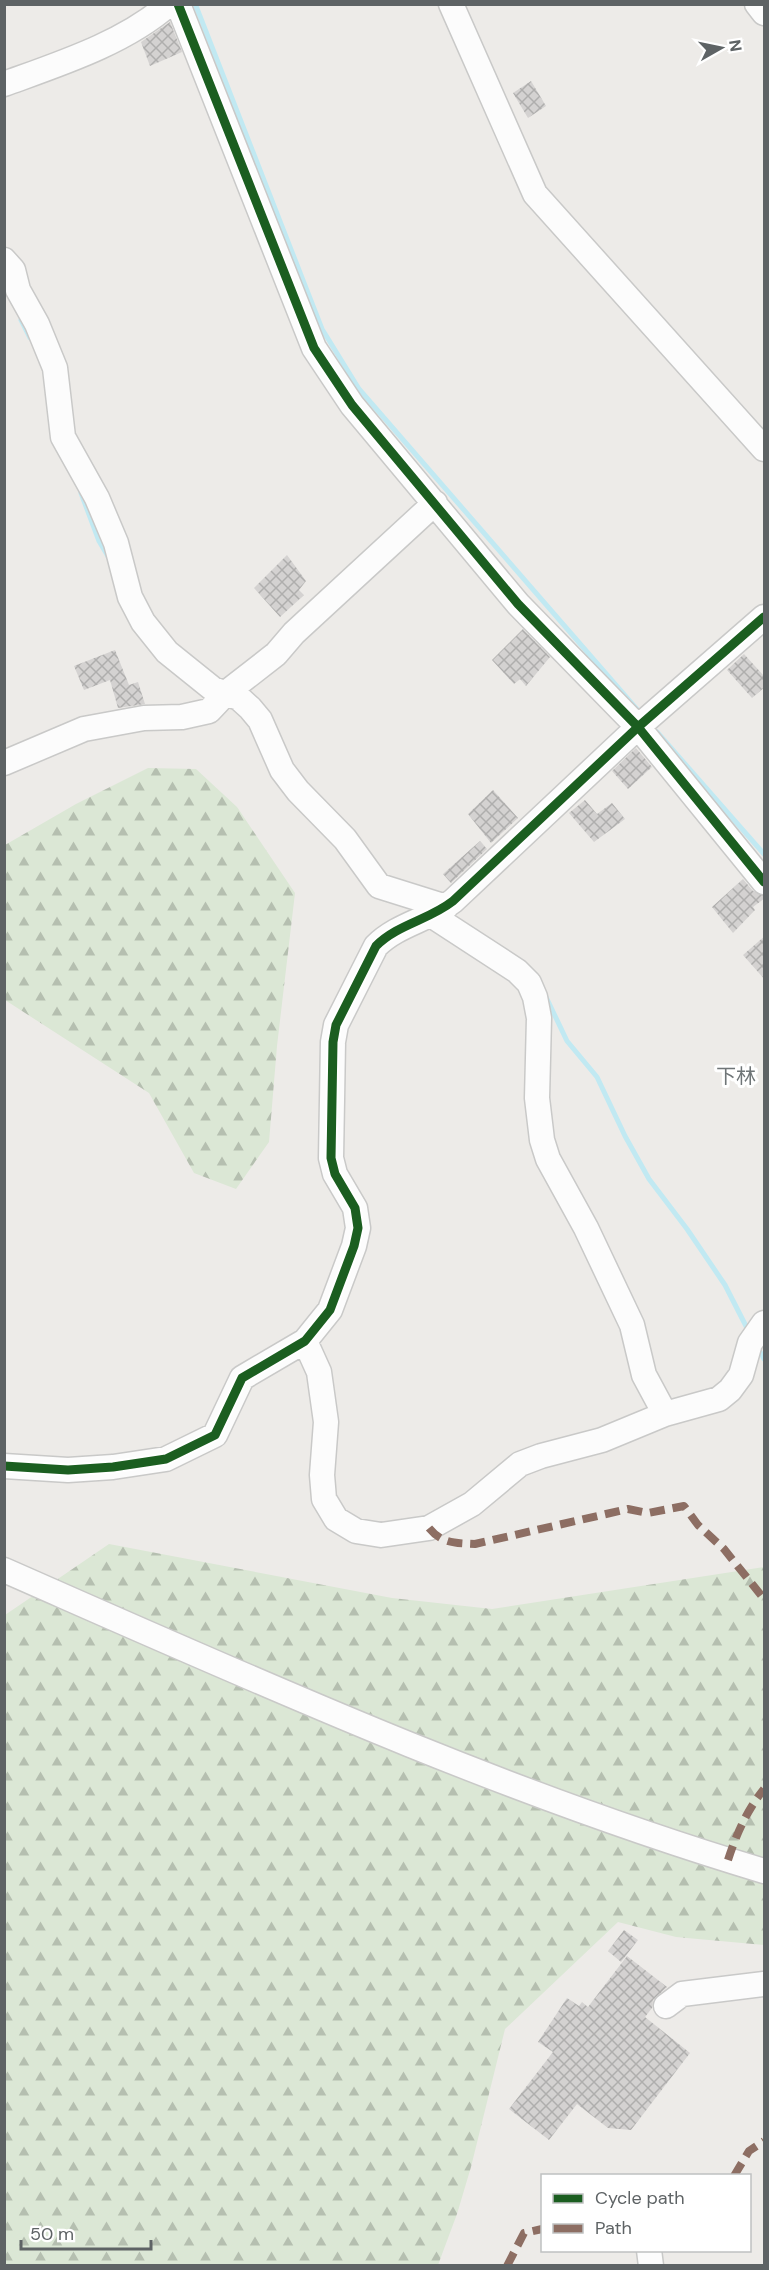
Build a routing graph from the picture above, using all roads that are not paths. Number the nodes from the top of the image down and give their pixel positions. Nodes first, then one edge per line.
1 (169, 4) edge
2 (178, 4) edge
3 (451, 4) edge
4 (757, 4) edge
5 (765, 13) edge
6 (4, 84) edge
7 (4, 260) edge
8 (765, 449) edge
9 (435, 503) junction
10 (765, 617) edge
11 (220, 700) junction
12 (645, 722) junction
13 (4, 763) edge
14 (765, 882) edge
15 (438, 911) junction
16 (757, 1333) edge
17 (305, 1341) junction
18 (665, 1414) junction
19 (4, 1466) edge
20 (4, 1570) edge
21 (765, 1871) edge
22 (765, 1984) edge
23 (666, 2006) dead end

1 - 6 street
2 - 9 street
3 - 8 street
4 - 5 street
7 - 11 street
9 - 11 street
9 - 12 street
10 - 12 street
11 - 13 street
11 - 15 street
12 - 14 street
12 - 15 street
15 - 17 street
15 - 18 street
16 - 18 street
17 - 18 street
17 - 19 street
20 - 21 street
22 - 23 street

